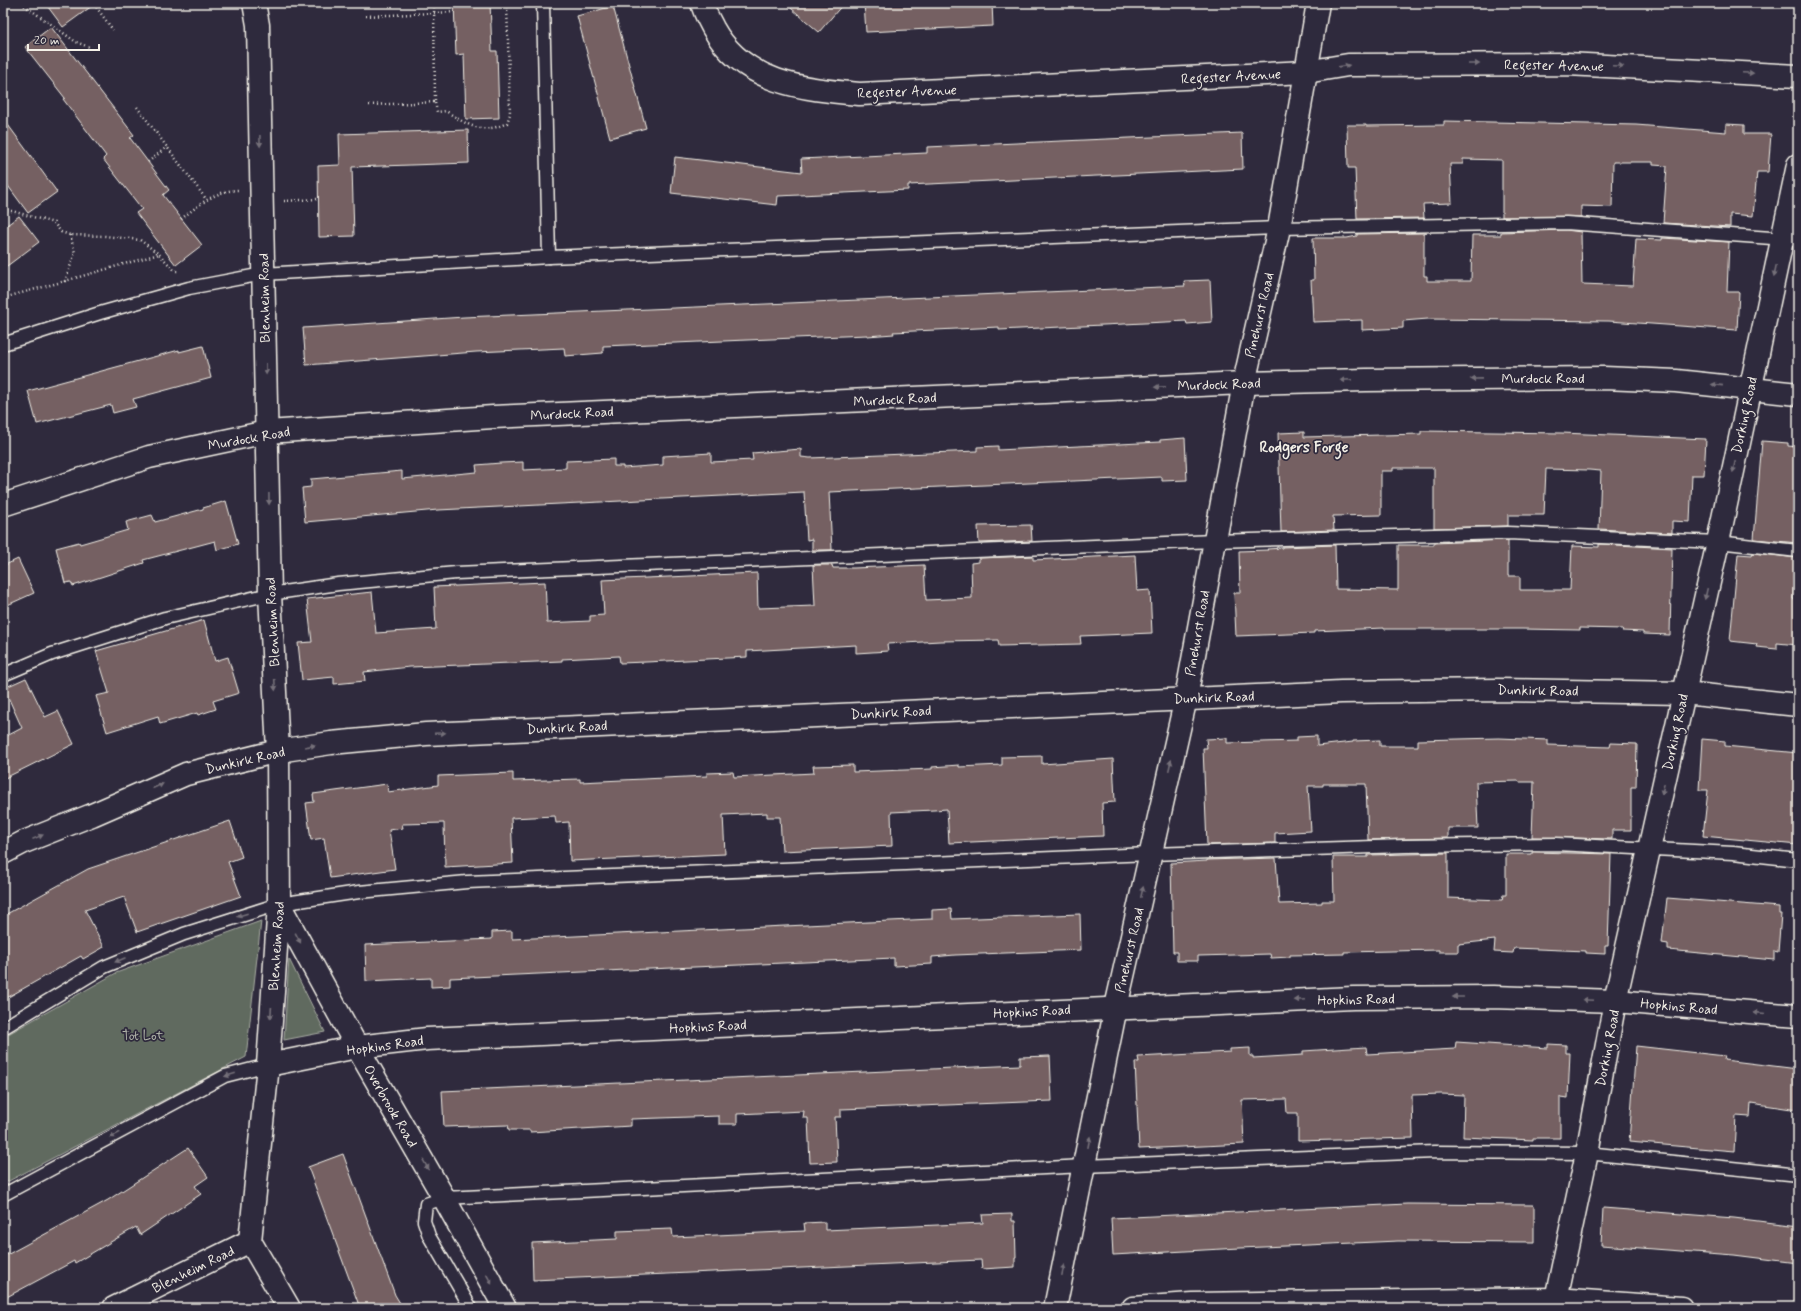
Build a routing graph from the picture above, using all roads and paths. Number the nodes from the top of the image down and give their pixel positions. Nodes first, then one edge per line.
1 (21, 3) edge
2 (254, 3) edge
3 (434, 3) edge
4 (507, 3) edge
5 (543, 3) edge
6 (702, 3) edge
7 (1318, 3) edge
8 (94, 4) dead end
9 (455, 12) dead end
10 (434, 14) junction
11 (366, 16) dead end
12 (113, 30) dead end
13 (89, 47) dead end
14 (1306, 72) junction
15 (1798, 76) edge
16 (435, 102) junction
17 (369, 105) dead end
18 (137, 107) dead end
19 (167, 147) junction
20 (148, 162) dead end
21 (1798, 165) edge
22 (262, 196) junction
23 (206, 199) junction
24 (318, 199) dead end
25 (3, 210) edge
26 (181, 219) dead end
27 (1279, 228) junction
28 (70, 235) junction
29 (1790, 239) edge
30 (159, 254) junction
31 (549, 257) junction
32 (183, 270) dead end
33 (263, 274) junction
34 (65, 281) junction
35 (3, 298) edge
36 (3, 344) edge
37 (1244, 383) junction
38 (1750, 389) junction
39 (1798, 394) edge
40 (267, 432) junction
41 (3, 505) edge
42 (1214, 541) junction
43 (1718, 542) junction
44 (1798, 551) edge
45 (270, 594) junction
46 (3, 675) edge
47 (1684, 693) junction
48 (1186, 698) junction
49 (1798, 705) edge
50 (278, 751) junction
51 (1650, 848) junction
52 (3, 853) edge
53 (1150, 854) junction
54 (1798, 860) edge
55 (279, 904) junction
56 (1616, 1001) junction
57 (1116, 1007) junction
58 (1798, 1016) edge
59 (3, 1028) edge
60 (357, 1047) junction
61 (268, 1065) junction
62 (1587, 1153) junction
63 (1084, 1166) junction
64 (1798, 1175) edge
65 (3, 1195) edge
66 (444, 1198) junction
67 (250, 1241) junction
68 (1556, 1299) junction
69 (1192, 1306) edge
70 (114, 1308) edge
71 (289, 1308) edge
72 (471, 1308) edge
73 (505, 1308) edge
74 (1055, 1308) edge
75 (1133, 1308) edge
76 (1681, 1308) edge

1 - 13 path
2 -> 22 street, Blenheim Road
3 - 10 path
4 - 16 path
5 - 31 lane
6 - 14 street, Regester Avenue
7 - 14 street, Pinehurst Road
8 - 12 path
9 - 10 path
10 - 11 path
10 - 16 path
14 -> 15 street, Regester Avenue
14 - 27 street, Pinehurst Road
16 - 17 path
18 - 19 path
19 - 20 path
19 - 23 path
21 - 29 street, Dorking Road
22 - 23 path
22 - 24 path
22 - 33 street, Blenheim Road
23 - 26 path
25 - 28 path
27 - 29 lane
27 - 31 lane
27 - 37 street, Pinehurst Road
28 - 30 path
28 - 34 path
29 -> 38 street, Dorking Road
30 - 32 path
30 - 34 path
31 - 33 lane
33 - 36 lane
33 -> 40 street, Blenheim Road
34 - 35 path
38 -> 37 street, Murdock Road
37 -> 40 street, Murdock Road
37 - 42 street, Pinehurst Road
38 - 39 street, Murdock Road
38 -> 43 street, Dorking Road
40 - 41 street, Murdock Road
40 -> 45 street, Blenheim Road
42 - 43 lane
42 - 45 lane
42 - 48 street, Pinehurst Road
43 - 44 lane
43 -> 47 street, Dorking Road
45 - 46 lane
45 -> 50 street, Blenheim Road
47 - 48 street, Dunkirk Road
47 - 49 street, Dunkirk Road
47 -> 51 street, Dorking Road
50 -> 48 street, Dunkirk Road
53 -> 48 street, Pinehurst Road
52 -> 50 street, Dunkirk Road
50 - 55 street, Blenheim Road
51 - 53 lane
51 - 54 lane
51 - 56 street, Dorking Road
53 - 55 lane
57 -> 53 street, Pinehurst Road
55 -> 59 lane
55 -> 60 street, Overbrook Road
55 -> 61 street, Blenheim Road
56 -> 57 street, Hopkins Road
58 -> 56 street, Hopkins Road
56 - 62 street, Dorking Road
57 - 60 street, Hopkins Road
63 -> 57 street, Pinehurst Road
60 - 61 street, Hopkins Road
60 -> 66 street, Overbrook Road
61 -> 65 lane
61 - 67 street, Blenheim Road
62 - 63 lane
62 - 64 lane
62 - 68 street, Dorking Road
63 - 66 lane
74 -> 63 street, Pinehurst Road
66 - 72 lane
66 -> 73 street, Overbrook Road
67 - 70 street, Blenheim Road
67 - 71 street, Blenheim Road
68 - 69 street
68 - 76 street
69 - 75 street

